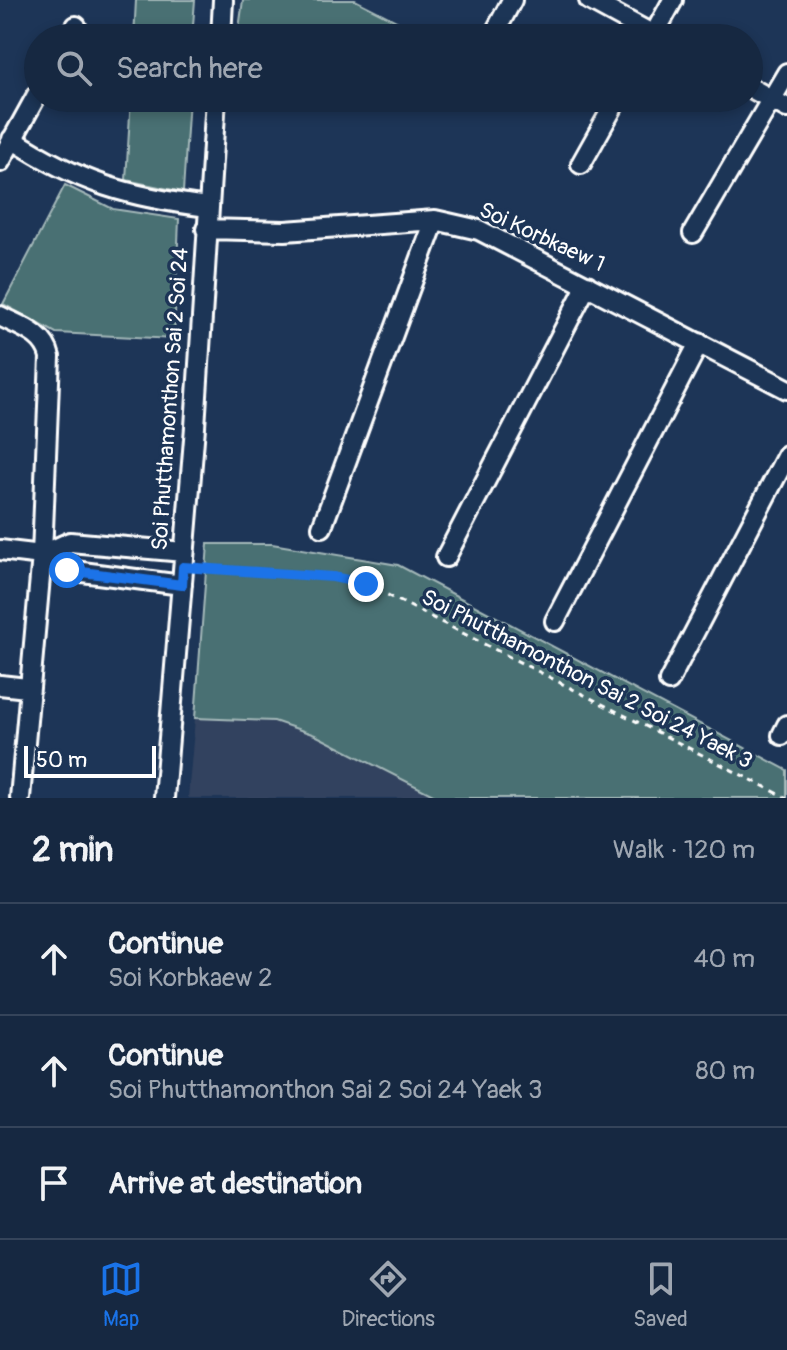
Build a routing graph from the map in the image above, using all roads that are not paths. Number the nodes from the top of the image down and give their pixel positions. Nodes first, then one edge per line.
1 (223, 0) edge
2 (512, 0) edge
3 (589, 0) edge
4 (673, 0) edge
5 (222, 24) edge
6 (499, 24) edge
7 (632, 24) edge
8 (661, 24) edge
9 (787, 73) edge
10 (780, 104) edge
11 (24, 112) edge
12 (215, 112) edge
13 (610, 112) edge
14 (9, 132) edge
15 (0, 162) edge
16 (581, 164) dead end
17 (208, 207) junction
18 (435, 220) junction
19 (206, 229) junction
20 (693, 233) dead end
21 (587, 285) junction
22 (0, 316) edge
23 (699, 343) junction
24 (787, 389) edge
25 (787, 455) edge
26 (322, 527) dead end
27 (0, 550) edge
28 (42, 555) junction
29 (446, 557) dead end
30 (183, 568) junction
31 (555, 621) dead end
32 (669, 681) dead end
33 (0, 685) edge
34 (27, 688) junction
35 (20, 798) edge
36 (164, 798) edge

1 - 5 street
2 - 6 street
3 - 7 street
4 - 8 street
9 - 10 street
10 - 20 street
11 - 14 street
12 - 17 street, Soi Phutthamonthon Sai 2 Soi 24
13 - 16 street
14 - 15 street
14 - 17 street
17 - 19 street, Soi Phutthamonthon Sai 2 Soi 24
18 - 19 street, Soi Korbkaew 1
18 - 21 street, Soi Korbkaew 1
18 - 26 street
19 - 30 street, Soi Phutthamonthon Sai 2 Soi 24
21 - 23 street, Soi Korbkaew 1
21 - 29 street
22 - 28 street
23 - 24 street, Soi Korbkaew 1
23 - 31 street
25 - 32 street
27 - 28 street
28 - 30 street
28 - 30 street
28 - 34 street
30 - 36 street, Soi Phutthamonthon Sai 2 Soi 24
33 - 34 street
34 - 35 street

